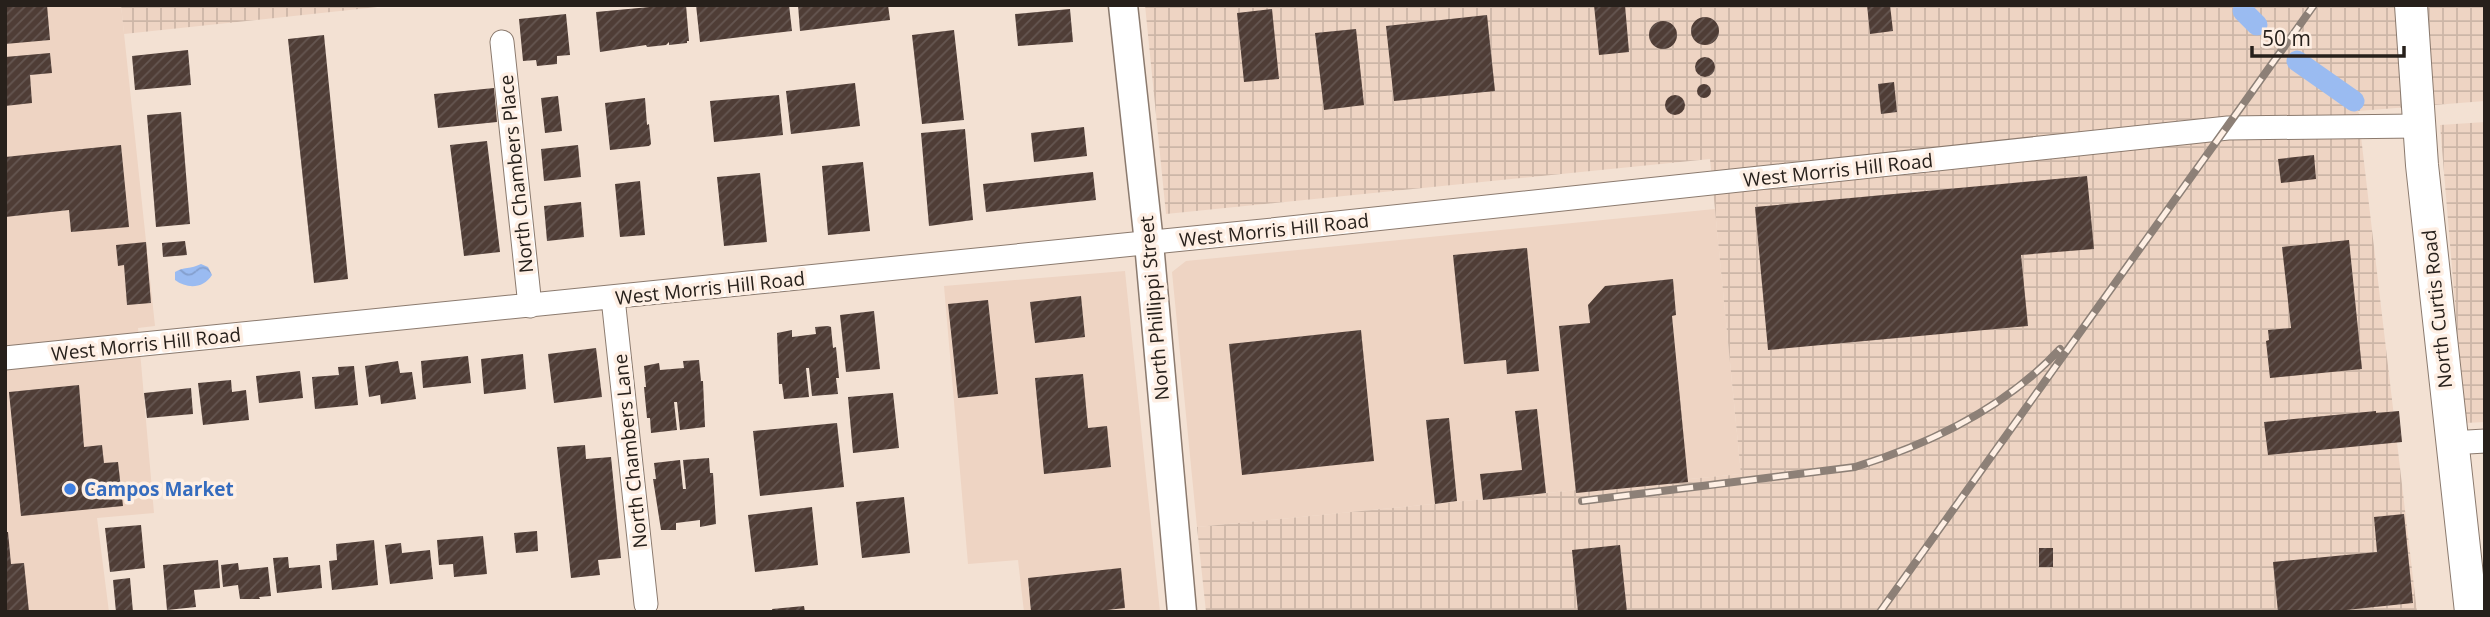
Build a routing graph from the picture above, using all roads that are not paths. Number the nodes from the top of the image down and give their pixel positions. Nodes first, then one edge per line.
1 (1123, 5) edge
2 (2411, 5) edge
3 (502, 42) dead end
4 (2418, 126) junction
5 (1149, 243) junction
6 (613, 298) junction
7 (530, 306) junction
8 (5, 358) edge
9 (2485, 440) edge
10 (2451, 443) junction
11 (646, 604) dead end
12 (1182, 612) edge
13 (2471, 612) edge

1 - 5 street, North Phillippi Street
2 - 4 main road, North Curtis Road
3 - 7 street, North Chambers Place
4 - 5 street, West Morris Hill Road
4 - 10 main road, North Curtis Road
5 - 6 street, West Morris Hill Road
5 - 12 street, North Phillippi Street
6 - 7 street, West Morris Hill Road
6 - 11 street, North Chambers Lane
7 - 8 street, West Morris Hill Road
9 - 10 street
10 - 13 main road, North Curtis Road

